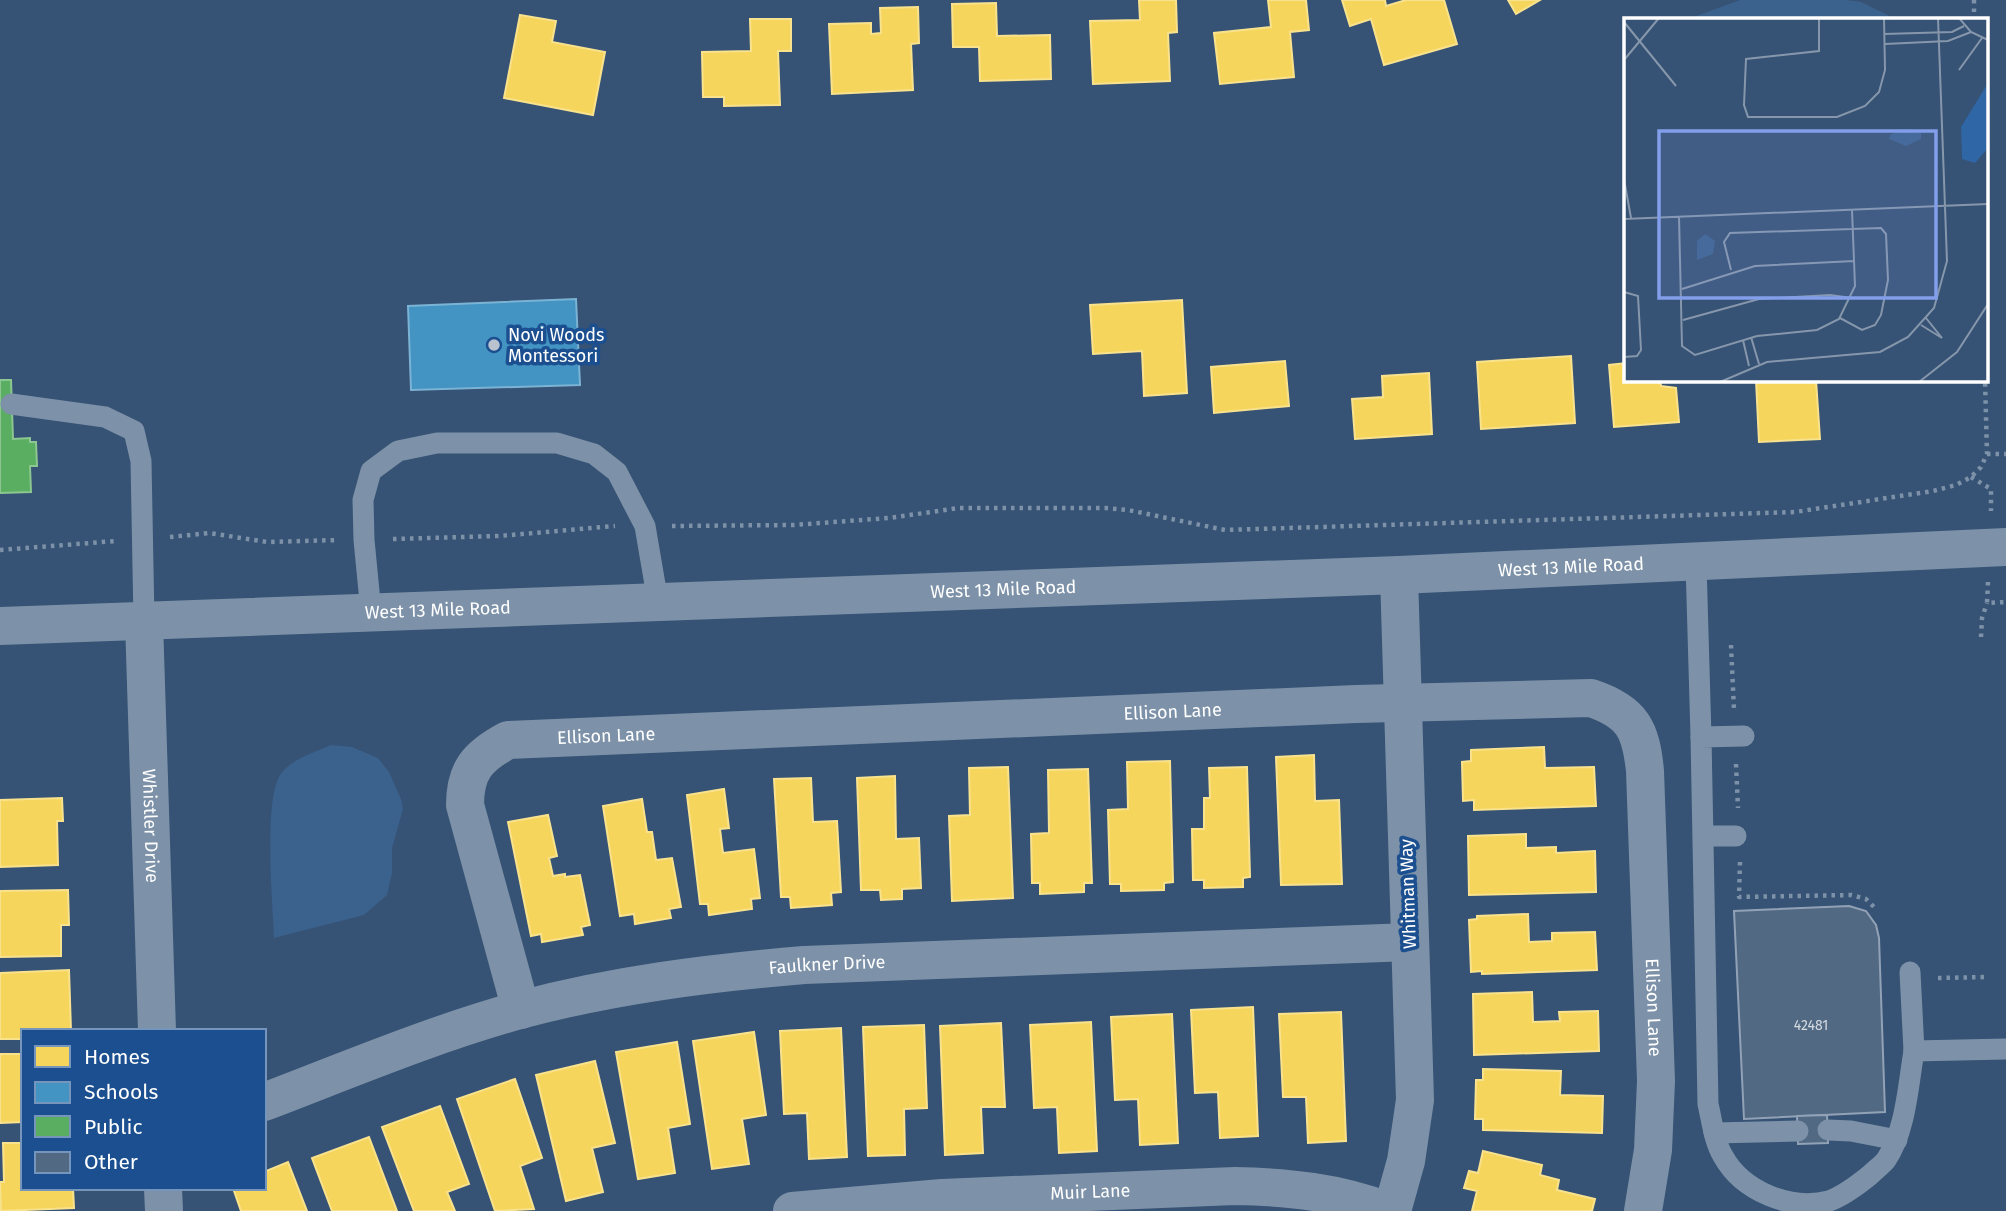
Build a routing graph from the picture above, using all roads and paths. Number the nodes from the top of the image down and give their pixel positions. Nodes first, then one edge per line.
1 (1974, 0) edge
2 (1974, 18) edge
3 (1984, 382) edge
4 (11, 404) dead end
5 (1987, 454) junction
6 (2006, 454) edge
7 (645, 526) junction
8 (144, 539) junction
9 (364, 540) junction
10 (2006, 547) edge
11 (0, 550) edge
12 (1696, 563) junction
13 (1399, 575) junction
14 (658, 602) junction
15 (1987, 603) dead end
16 (371, 612) junction
17 (144, 621) junction
18 (0, 626) edge
19 (1982, 637) dead end
20 (1731, 645) dead end
21 (1402, 703) junction
22 (1739, 736) junction
23 (1701, 737) junction
24 (1737, 826) joint
25 (1704, 836) junction
26 (1740, 860) dead end
27 (1874, 906) dead end
28 (1410, 942) junction
29 (1910, 976) joint
30 (1989, 977) dead end
31 (521, 1010) junction
32 (157, 1029) edge
33 (2006, 1049) edge
34 (1914, 1051) junction
35 (266, 1101) edge
36 (1828, 1130) dead end
37 (1798, 1131) dead end
38 (1714, 1133) junction
39 (1897, 1140) junction
40 (163, 1190) edge
41 (164, 1211) edge
42 (792, 1211) edge
43 (1387, 1211) edge
44 (1392, 1211) edge
45 (1643, 1211) edge

1 - 2 path
3 - 5 path
4 - 8 lane
5 - 6 path
5 - 7 path
7 - 9 path
7 - 9 lane
7 - 14 lane
8 - 9 path
8 - 11 path
8 - 17 lane
9 - 16 lane
10 - 12 street, West 13 Mile Road
12 - 13 street, West 13 Mile Road
12 - 23 lane
13 - 14 street, West 13 Mile Road
13 - 21 street, Whitman Way
14 - 16 street, West 13 Mile Road
15 - 19 path
16 - 17 street, West 13 Mile Road
17 - 18 street, West 13 Mile Road
17 - 32 street, Whistler Drive
20 - 22 path
21 - 28 street, Whitman Way
21 - 31 street, Ellison Lane
21 - 45 street, Ellison Lane
22 - 23 lane
22 - 24 path
23 - 25 lane
24 - 25 lane
25 - 38 lane
26 - 27 path
28 - 31 street, Faulkner Drive
28 - 44 street, Whitman Way
29 - 30 path
29 - 34 lane
31 - 35 street, Faulkner Drive
33 - 34 lane
34 - 39 lane
36 - 39 lane
37 - 38 lane
38 - 39 lane
40 - 41 street
42 - 43 street, Muir Lane

